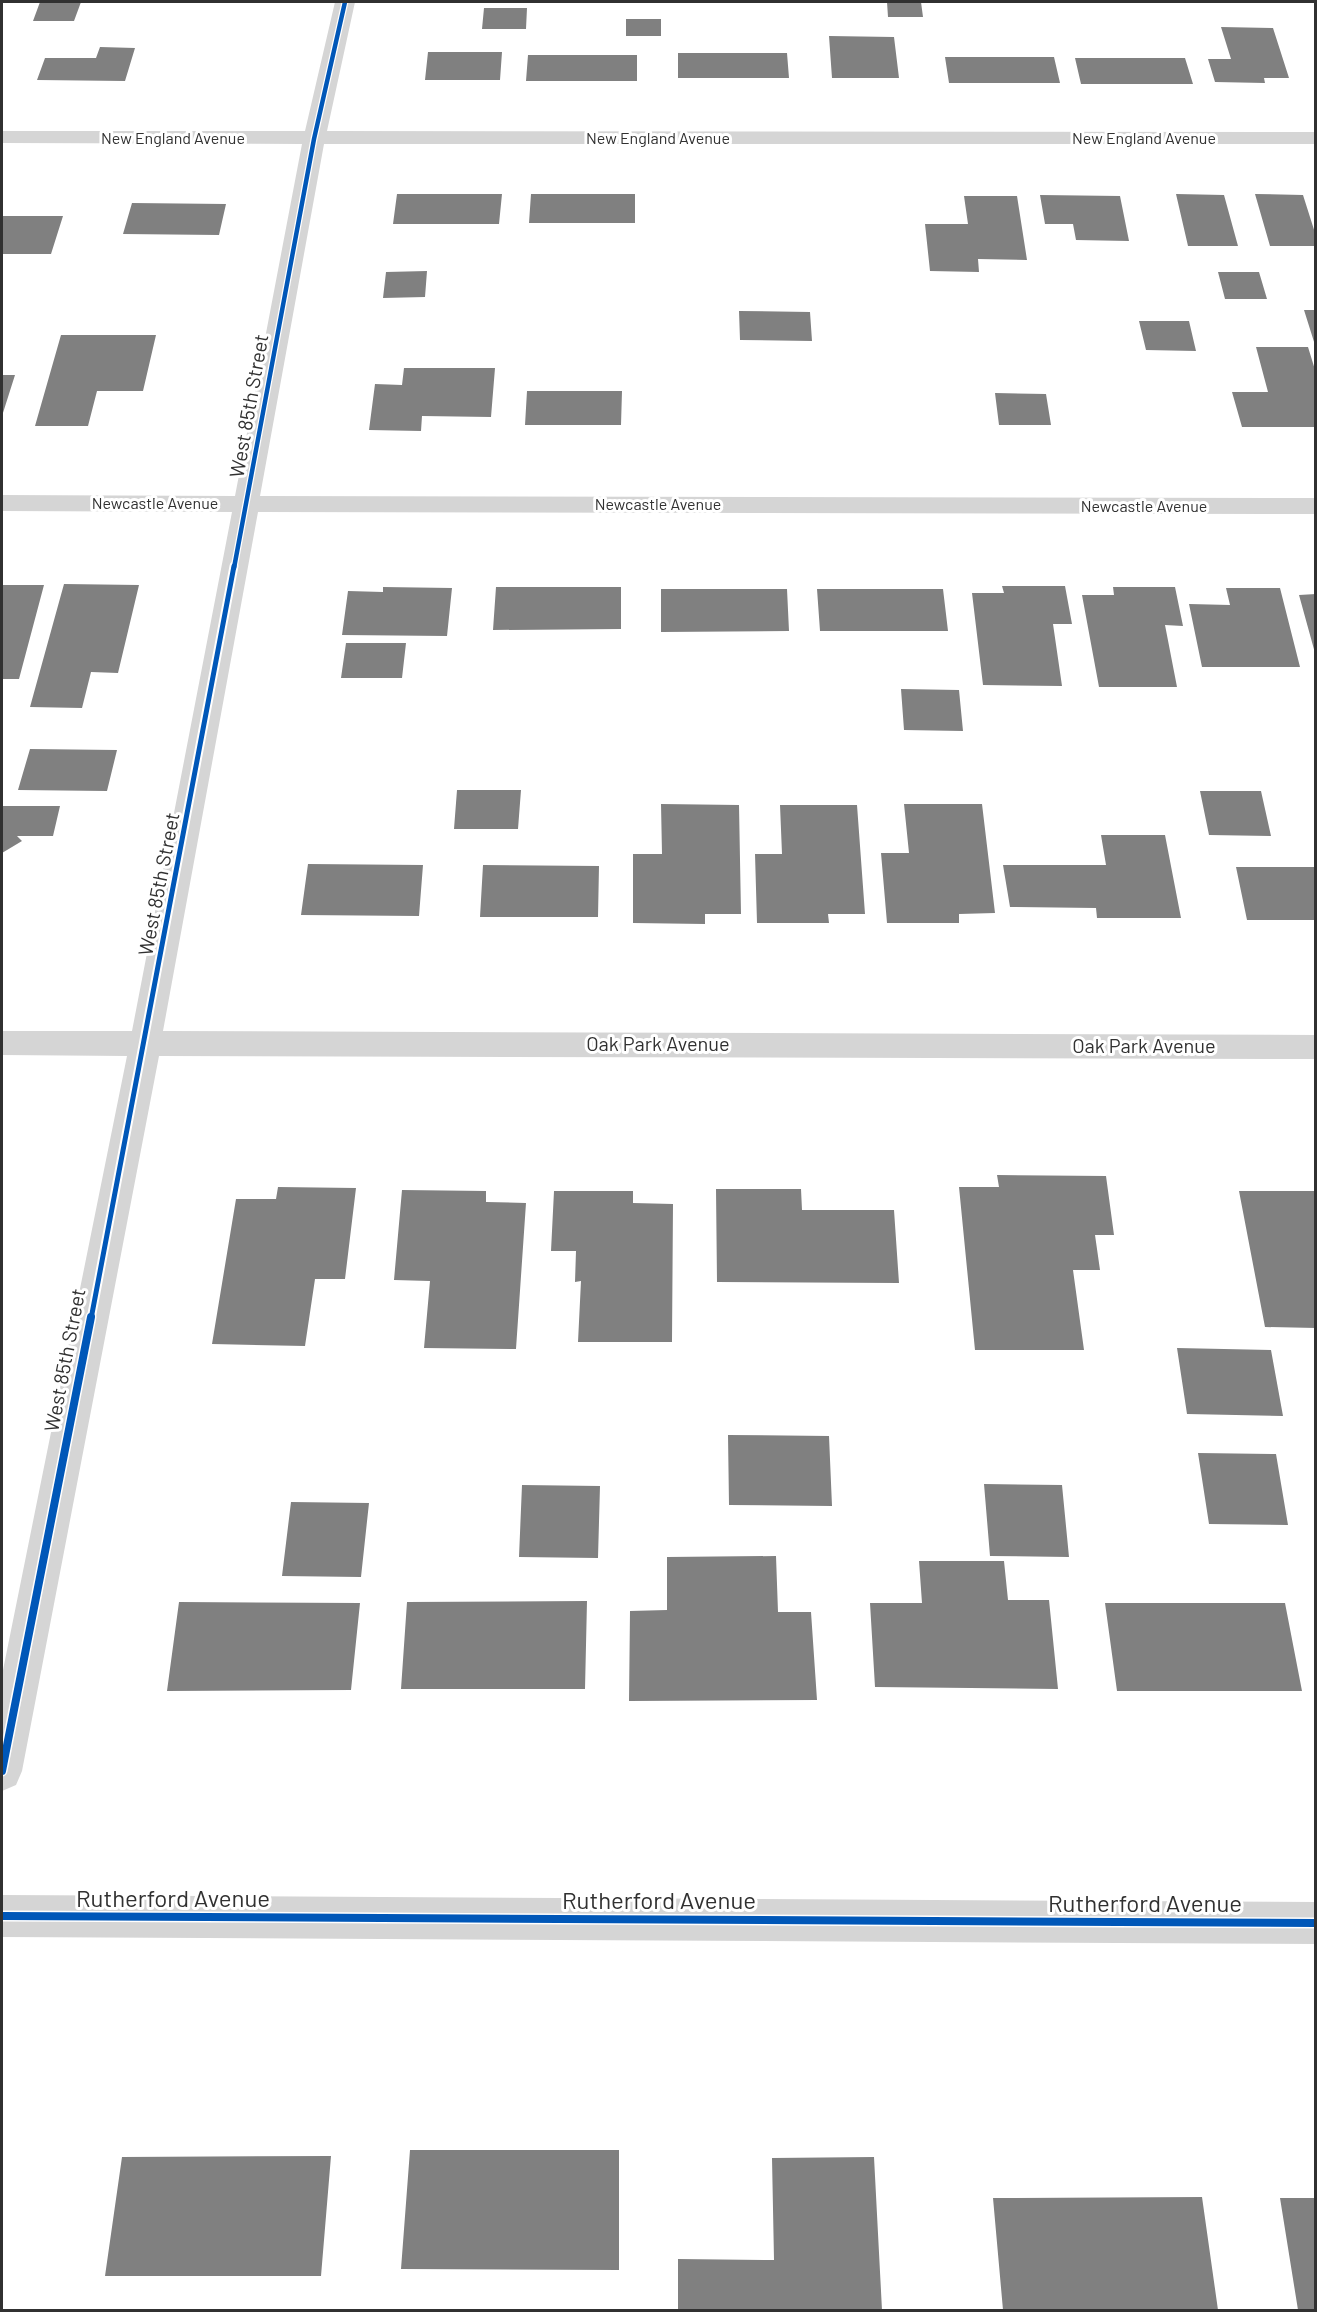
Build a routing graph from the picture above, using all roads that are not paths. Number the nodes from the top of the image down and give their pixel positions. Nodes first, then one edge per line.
1 (345, 2) edge
2 (2, 137) edge
3 (1316, 138) edge
4 (314, 139) junction
5 (2, 503) edge
6 (248, 503) junction
7 (1316, 506) edge
8 (144, 1042) junction
9 (2, 1043) edge
10 (1316, 1047) edge
11 (2, 1771) edge
12 (2, 1916) edge
13 (1316, 1923) edge

1 - 4 street, West 85th Street
2 - 4 street, New England Avenue
3 - 4 street, New England Avenue
4 - 6 street, West 85th Street
5 - 6 street, Newcastle Avenue
6 - 7 street, Newcastle Avenue
6 - 8 street, West 85th Street
8 - 9 street, Oak Park Avenue
8 - 10 street, Oak Park Avenue
8 - 11 street, West 85th Street
12 - 13 street, Rutherford Avenue

